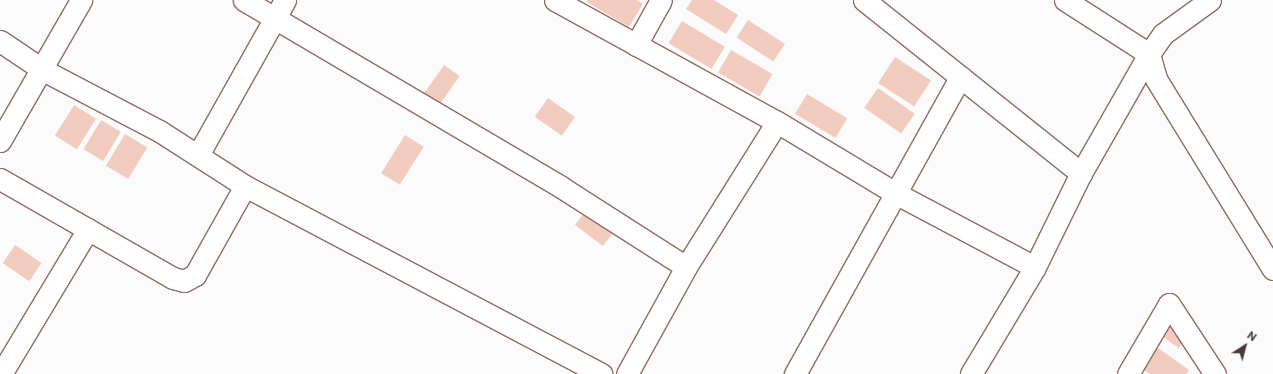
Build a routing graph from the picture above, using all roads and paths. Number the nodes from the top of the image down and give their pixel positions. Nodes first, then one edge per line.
1 (81, 0) edge
2 (244, 0) edge
3 (555, 0) edge
4 (661, 0) edge
5 (864, 0) edge
6 (1065, 0) edge
7 (1210, 0) edge
8 (279, 8) edge
9 (0, 41) edge
10 (636, 45) junction
11 (1149, 54) junction
12 (43, 70) junction
13 (960, 77) junction
14 (777, 122) junction
15 (0, 141) edge
16 (198, 155) junction
17 (1081, 173) junction
18 (0, 179) edge
19 (245, 186) junction
20 (896, 193) junction
21 (88, 229) junction
22 (686, 267) junction
23 (1036, 267) junction
24 (1273, 269) edge
25 (1, 374) edge
26 (602, 374) edge
27 (627, 374) edge
28 (795, 374) edge
29 (971, 374) edge
30 (1128, 374) edge
31 (1215, 374) edge

1 - 12 street
2 - 8 street
3 - 10 street
4 - 10 street
5 - 13 street
6 - 11 street
7 - 11 street
8 - 16 street
8 - 22 street
9 - 12 street
10 - 14 street
11 - 17 street
11 - 24 street
12 - 15 street
12 - 16 street
13 - 17 street
13 - 20 street
14 - 20 street
14 - 22 street
16 - 19 street
17 - 23 street
18 - 21 street
19 - 21 street
19 - 26 street
20 - 23 street
20 - 28 street
21 - 25 street
22 - 27 street
23 - 29 street
30 - 31 street

